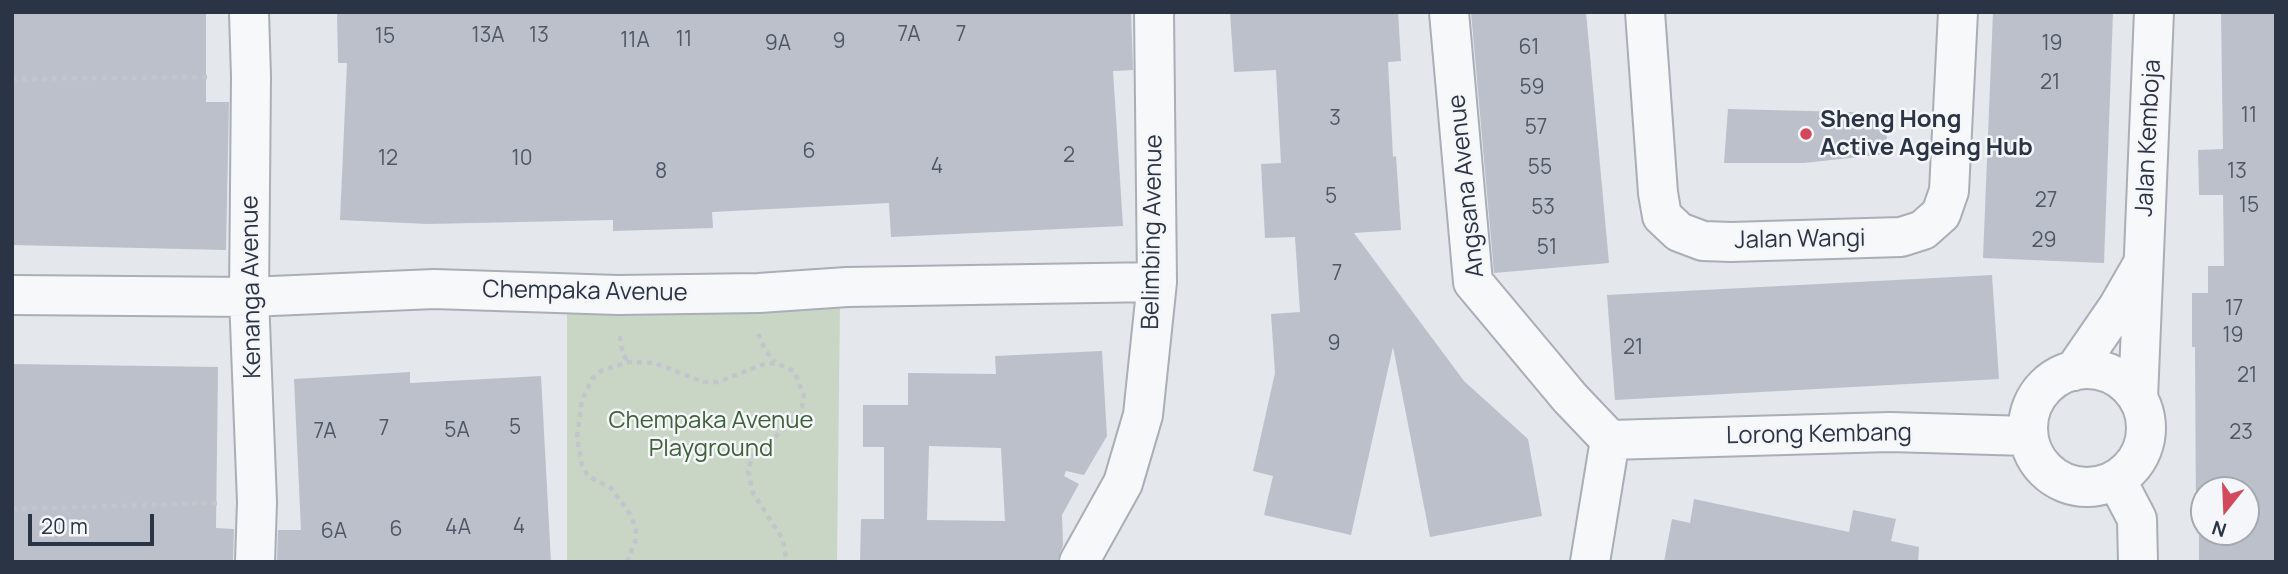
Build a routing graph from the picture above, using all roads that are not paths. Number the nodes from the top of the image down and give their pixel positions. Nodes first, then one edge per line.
1 (249, 12) edge
2 (1154, 12) edge
3 (1449, 12) edge
4 (1645, 12) edge
5 (1958, 12) edge
6 (2154, 12) edge
7 (2143, 264) junction
8 (1157, 282) junction
9 (12, 295) edge
10 (249, 297) junction
11 (2074, 371) junction
12 (2138, 398) junction
13 (2028, 436) junction
14 (1610, 440) junction
15 (2116, 479) junction
16 (255, 562) edge
17 (1079, 562) edge
18 (1590, 562) edge
19 (2138, 562) edge

1 - 10 street, Kenanga Avenue
2 - 8 street, Belimbing Avenue
3 - 14 street, Angsana Avenue
4 - 5 street, Jalan Wangi
6 - 7 street, Jalan Kemboja
7 - 11 street, Jalan Kemboja
7 - 12 street, Jalan Kemboja
8 - 10 street, Chempaka Avenue
8 - 17 street, Belimbing Avenue
9 - 10 street, Chempaka Avenue
10 - 16 street, Kenanga Avenue
11 - 12 street
11 - 13 street
12 - 15 street
13 - 14 street, Lorong Kembang
13 - 15 street
14 - 18 street
15 - 19 street

